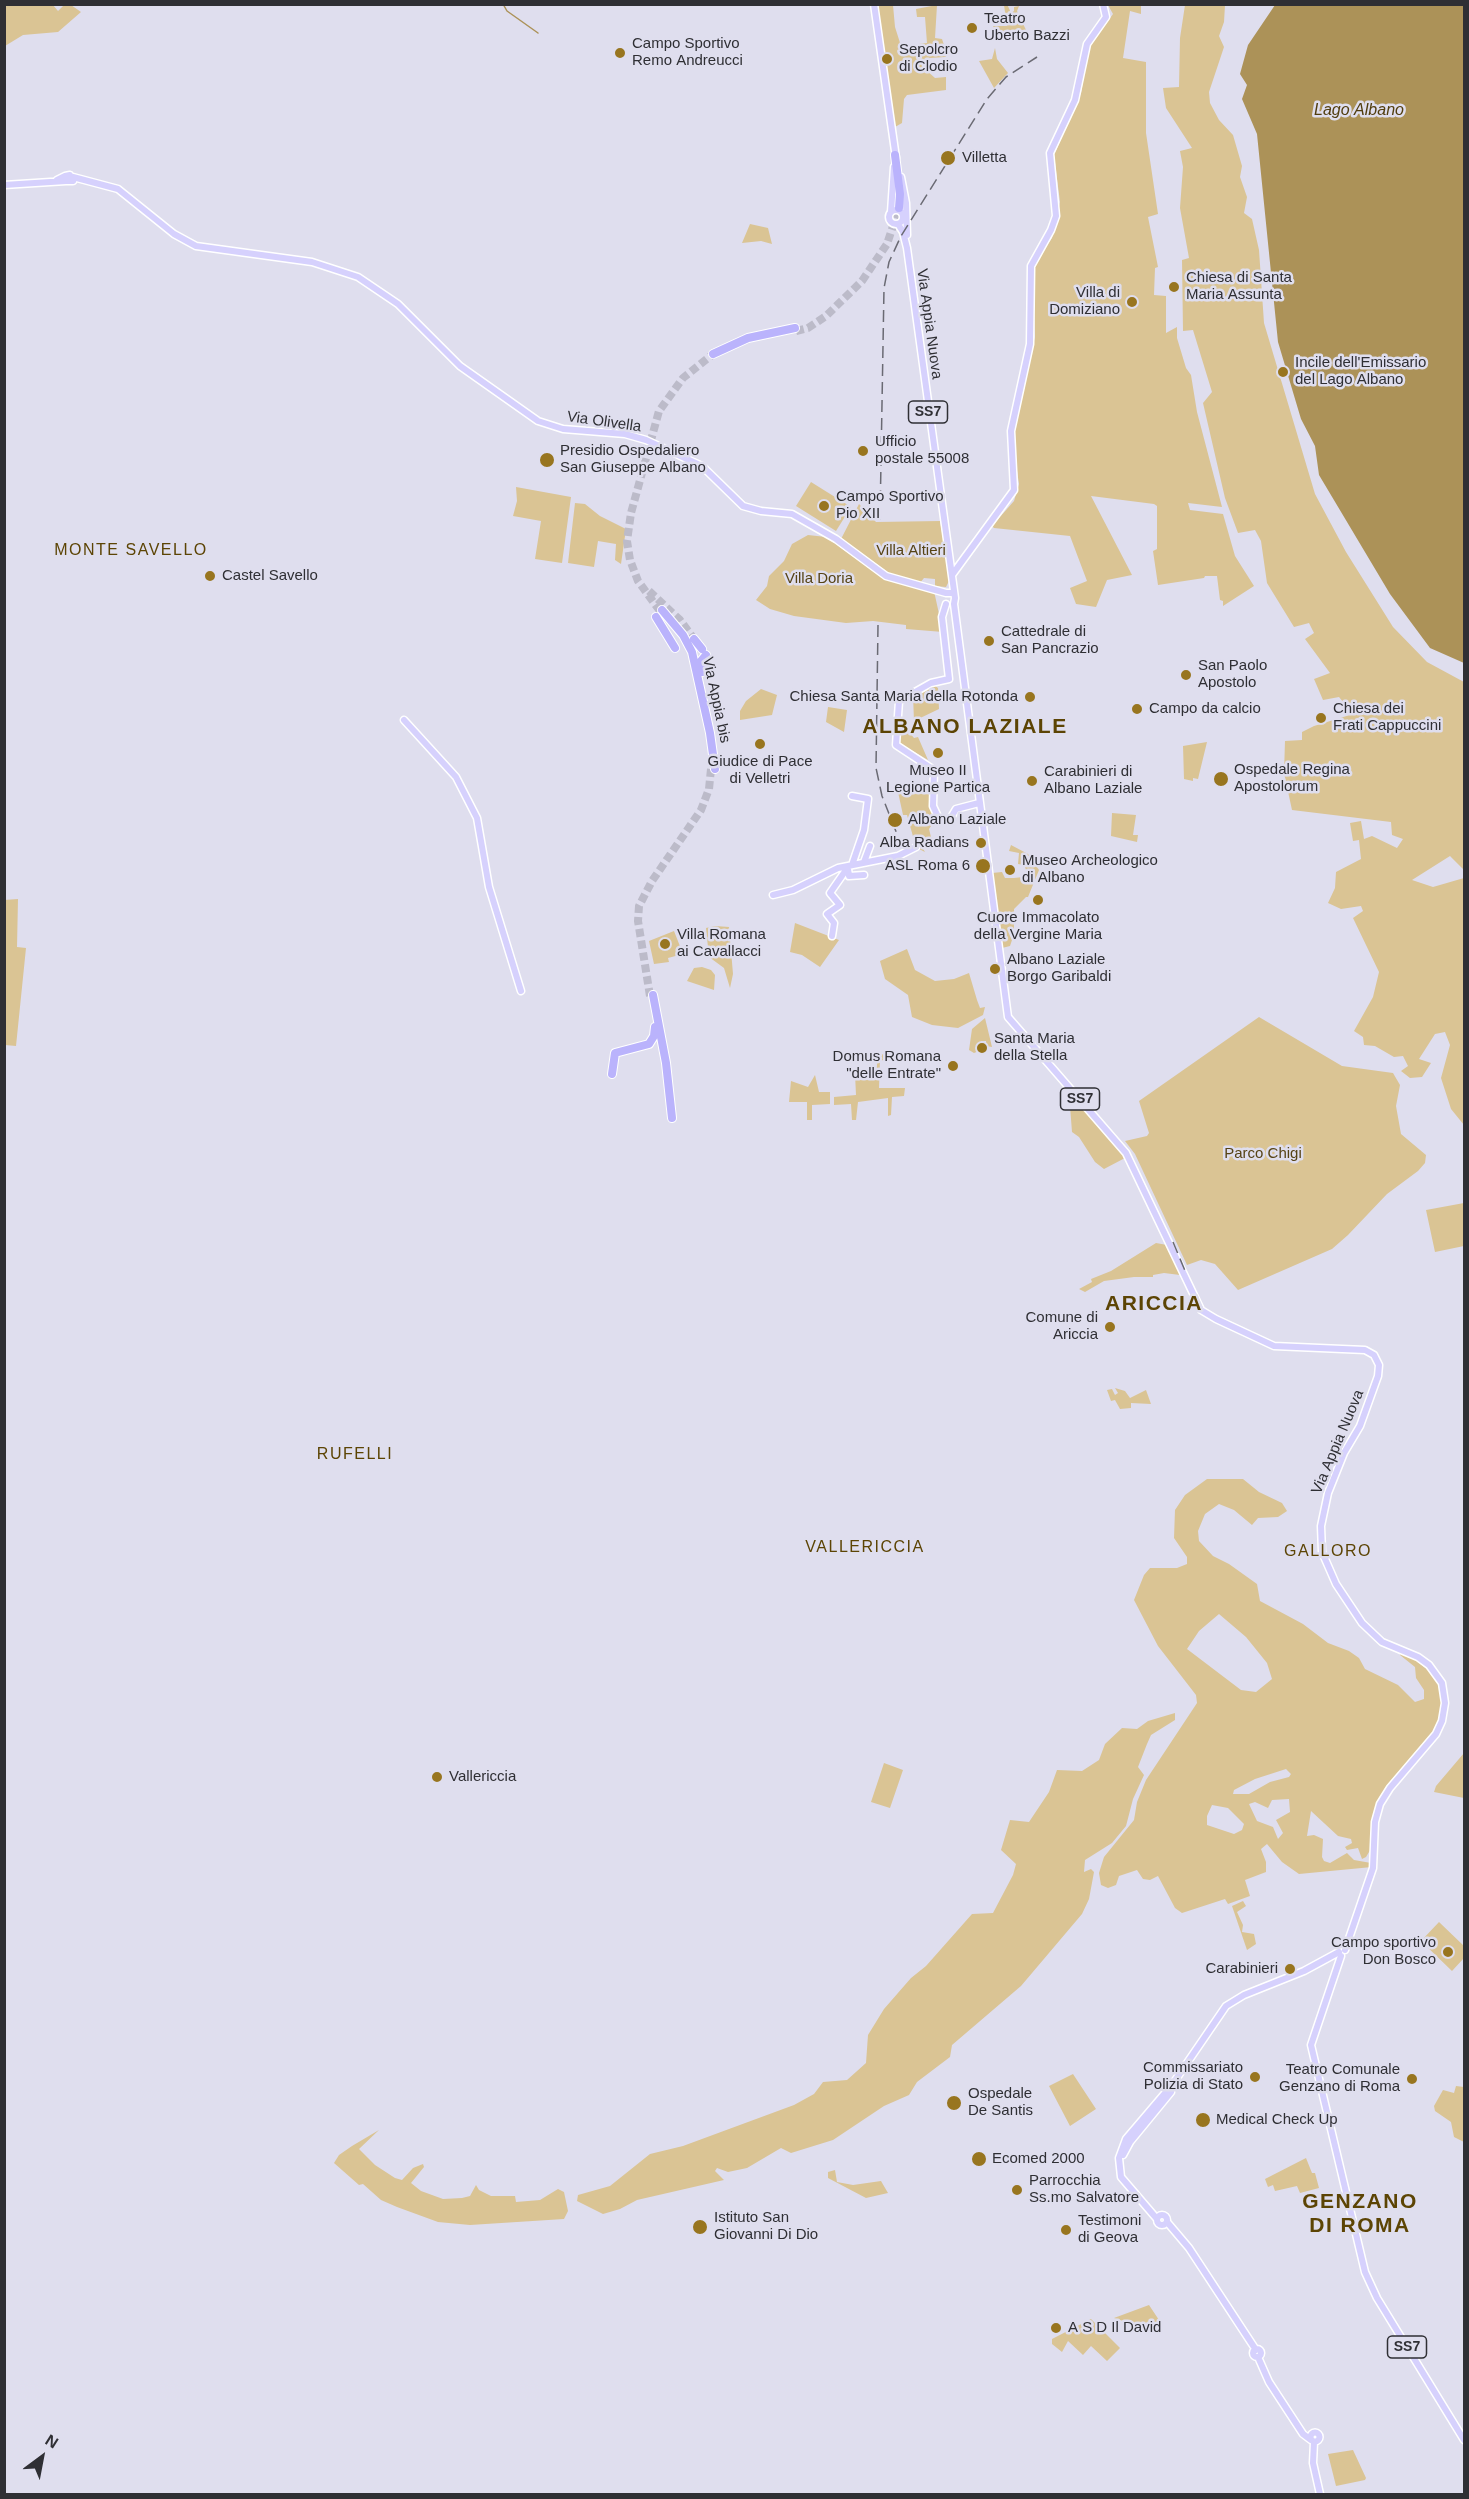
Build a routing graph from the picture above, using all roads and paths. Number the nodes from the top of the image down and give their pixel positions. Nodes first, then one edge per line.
1 (874, 4) edge
2 (1103, 4) edge
3 (895, 155) junction
4 (4, 185) edge
5 (904, 192) junction
6 (899, 213) junction
7 (898, 224) junction
8 (907, 248) junction
9 (795, 329) tunnel mouth
10 (714, 355) tunnel mouth
11 (952, 578) junction
12 (949, 593) junction
13 (950, 604) junction
14 (688, 641) junction
15 (675, 648) dead end
16 (706, 712) junction
17 (404, 720) dead end
18 (709, 733) junction
19 (713, 769) tunnel mouth
20 (852, 796) dead end
21 (979, 803) junction
22 (870, 846) dead end
23 (916, 847) dead end
24 (864, 862) junction
25 (848, 867) junction
26 (864, 875) dead end
27 (773, 895) dead end
28 (832, 936) dead end
29 (521, 991) dead end
30 (612, 1074) dead end
31 (672, 1118) dead end
32 (1340, 1955) junction
33 (1464, 2440) edge
34 (1320, 2494) edge

1 - 3 main road, Via Appia Nuova / SS7
2 - 11 main road
3 - 5 main road, Via Appia Nuova / SS7
3 - 6 main road, Via Appia Nuova / SS7
3 - 6 highway
4 - 12 main road, Via Olivella
5 - 6 main road, Via Appia Nuova / SS7
5 - 6 main road
6 - 7 main road
6 - 7 main road, Via Appia Nuova
6 - 8 main road, Via Appia Nuova / SS7
7 - 8 main road, Via Appia Nuova / SS7
8 - 11 main road, Via Appia Nuova / SS7
9 - 10 highway
11 - 12 main road
12 - 13 main road
12 - 13 main road
13 - 21 main road, SS7
13 - 21 main road
14 - 15 highway, Via Appia bis
14 - 16 highway, Via Appia bis
14 - 16 highway
14 - 18 highway, Via Appia bis
16 - 18 highway, Via Appia bis
17 - 29 main road
18 - 19 highway, Via Appia bis
20 - 25 main road
21 - 32 main road, Via Appia Nuova / SS7
22 - 24 main road
23 - 24 main road
24 - 25 main road
25 - 26 main road
25 - 27 main road
25 - 28 main road
30 - 31 highway
32 - 33 main road, SS7
32 - 34 main road

